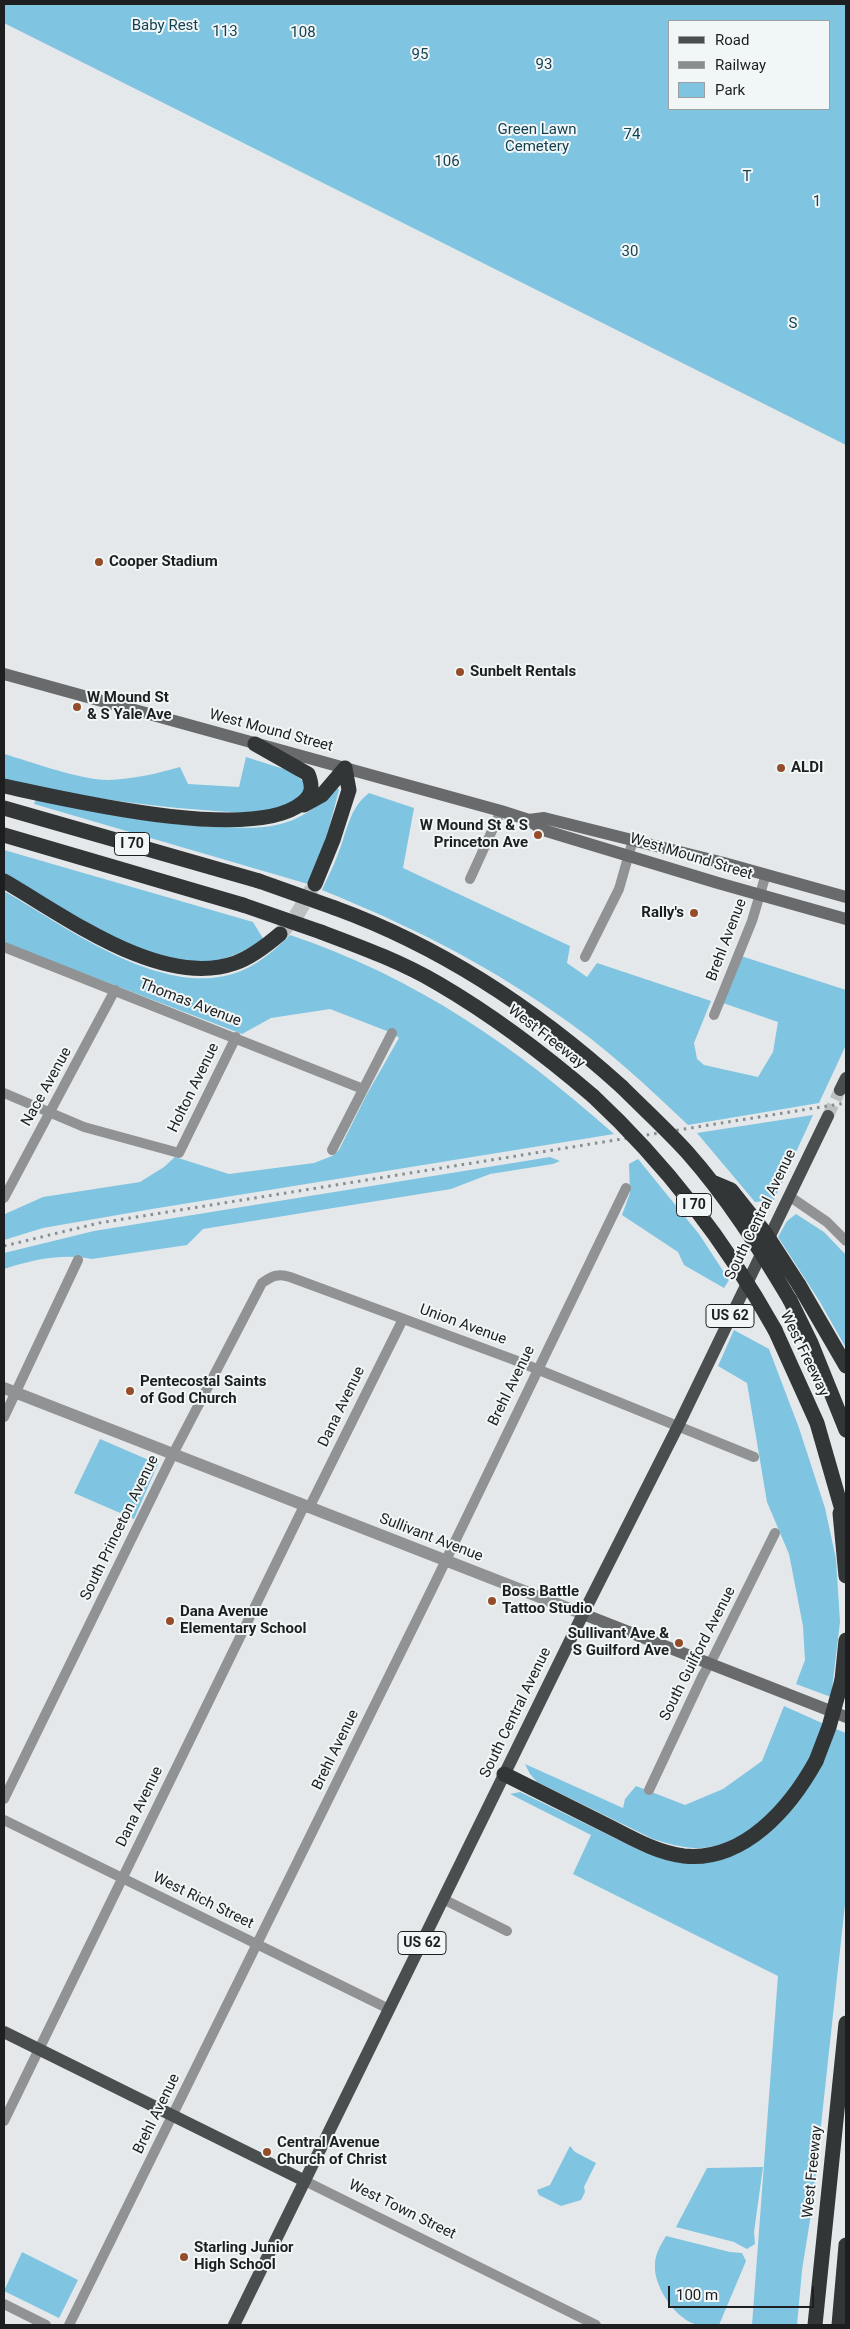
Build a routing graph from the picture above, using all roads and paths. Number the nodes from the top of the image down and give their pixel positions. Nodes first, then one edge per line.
1 (4, 674) edge
2 (255, 744) junction
3 (345, 768) junction
4 (4, 786) edge
5 (298, 807) junction
6 (4, 808) edge
7 (501, 811) junction
8 (529, 820) junction
9 (4, 835) edge
10 (633, 840) junction
11 (628, 855) junction
12 (766, 874) junction
13 (470, 879) dead end
14 (4, 880) edge
15 (315, 884) tunnel mouth
16 (760, 895) junction
17 (846, 897) edge
18 (846, 919) edge
19 (280, 934) tunnel mouth
20 (4, 947) edge
21 (585, 957) dead end
22 (115, 990) junction
23 (714, 1015) dead end
24 (392, 1033) dead end
25 (236, 1037) junction
26 (846, 1078) edge
27 (363, 1089) junction
28 (840, 1090) tunnel mouth
29 (4, 1094) edge
30 (50, 1113) junction
31 (828, 1116) tunnel mouth
32 (332, 1150) dead end
33 (710, 1181) junction
34 (626, 1188) dead end
35 (789, 1196) junction
36 (4, 1198) edge
37 (846, 1241) edge
38 (78, 1260) dead end
39 (272, 1276) joint
40 (403, 1318) junction
41 (846, 1366) edge
42 (537, 1370) junction
43 (10, 1390) edge
44 (4, 1418) edge
45 (678, 1426) junction
46 (846, 1430) edge
47 (173, 1454) junction
48 (754, 1457) dead end
49 (839, 1494) junction
50 (307, 1507) junction
51 (846, 1524) edge
52 (776, 1533) dead end
53 (444, 1562) junction
54 (846, 1576) edge
55 (583, 1614) junction
56 (846, 1640) edge
57 (710, 1664) junction
58 (846, 1718) edge
59 (504, 1774) junction
60 (649, 1790) dead end
61 (4, 1799) edge
62 (4, 1820) edge
63 (122, 1879) junction
64 (443, 1899) junction
65 (507, 1931) dead end
66 (257, 1944) junction
67 (390, 2009) junction
68 (846, 2023) edge
69 (4, 2032) edge
70 (39, 2049) junction
71 (173, 2115) junction
72 (4, 2121) edge
73 (305, 2181) junction
74 (846, 2245) edge
75 (4, 2304) edge
76 (592, 2323) edge
77 (46, 2325) edge
78 (69, 2325) edge
79 (234, 2325) edge
80 (815, 2325) edge
81 (839, 2325) edge

1 - 2 main road, West Mound Street
2 - 3 main road, West Mound Street
2 - 5 highway
3 - 5 highway
3 - 7 main road, West Mound Street
3 - 15 highway
4 - 5 highway
6 - 33 highway, West Freeway / I 70, bridge
7 - 8 main road, West Mound Street
7 - 13 street
8 - 10 main road, West Mound Street
8 - 11 main road, West Mound Street
9 - 49 highway, West Freeway / I 70, bridge
10 - 11 street
10 - 12 main road, West Mound Street
11 - 16 main road, West Mound Street
11 - 21 street
12 - 16 street, Brehl Avenue
12 - 17 main road, West Mound Street
14 - 19 highway
16 - 18 main road, West Mound Street
16 - 23 street, Brehl Avenue
20 - 22 street, Thomas Avenue
22 - 25 street, Thomas Avenue
22 - 30 street, Nace Avenue
24 - 27 street
25 - 27 street, Thomas Avenue
25 - 30 street, Holton Avenue
26 - 28 main road
27 - 32 street
29 - 30 street
30 - 36 street, Nace Avenue
31 - 35 main road, South Central Avenue / US 62
33 - 41 highway, bridge
33 - 46 highway, West Freeway / I 70, bridge
34 - 42 street, Brehl Avenue
35 - 37 street
35 - 45 main road, South Central Avenue / US 62
38 - 43 street
39 - 40 street, Union Avenue
39 - 47 street, South Princeton Avenue
40 - 42 street, Union Avenue
40 - 50 street, Dana Avenue
42 - 45 street, Union Avenue
42 - 53 street, Brehl Avenue
43 - 44 street
43 - 47 street, Sullivant Avenue
45 - 48 street, Union Avenue
45 - 55 main road, South Central Avenue / US 62
47 - 50 street, Sullivant Avenue
47 - 61 street, South Princeton Avenue
49 - 51 highway, West Freeway / I 70
49 - 54 highway
50 - 53 street, Sullivant Avenue
50 - 63 street, Dana Avenue
52 - 57 street, South Guilford Avenue
53 - 55 street, Sullivant Avenue
53 - 66 street, Brehl Avenue
55 - 57 main road, Sullivant Avenue
55 - 59 main road, South Central Avenue / US 62
56 - 59 highway, bridge
57 - 58 main road, Sullivant Avenue
57 - 60 street, South Guilford Avenue
59 - 64 main road, South Central Avenue / US 62
62 - 63 street, West Rich Street
63 - 66 street, West Rich Street
63 - 70 street, Dana Avenue
64 - 65 street
64 - 67 main road, South Central Avenue / US 62
66 - 67 street, West Rich Street
66 - 71 street, Brehl Avenue
67 - 73 main road, South Central Avenue / US 62
68 - 80 highway, West Freeway
69 - 70 main road, West Town Street
70 - 71 main road, West Town Street
70 - 72 street, Dana Avenue
71 - 73 main road, West Town Street
71 - 78 street, Brehl Avenue
73 - 76 street, West Town Street
73 - 79 main road, South Central Avenue
74 - 81 highway
75 - 77 street

